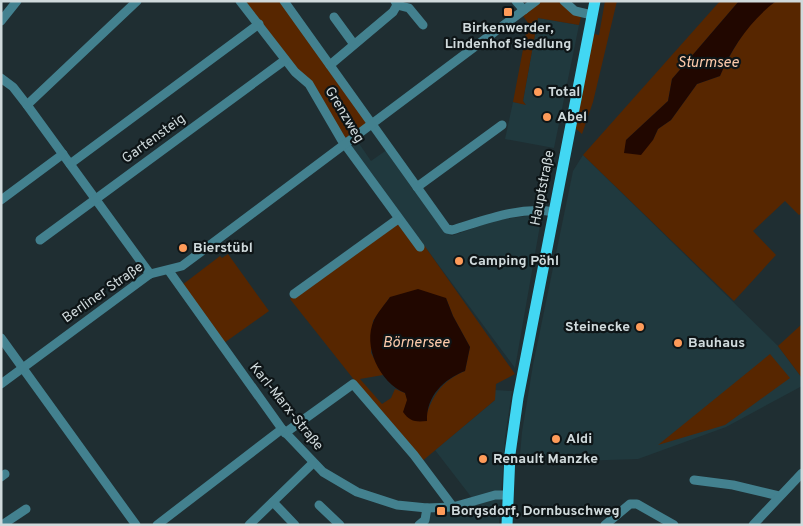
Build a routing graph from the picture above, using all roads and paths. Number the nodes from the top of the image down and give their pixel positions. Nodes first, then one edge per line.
1 (17, 1) edge
2 (137, 1) edge
3 (240, 1) edge
4 (284, 1) edge
5 (516, 1) edge
6 (536, 1) edge
7 (564, 1) edge
8 (595, 1) edge
9 (396, 3) edge
10 (524, 10) junction
11 (592, 15) junction
12 (334, 17) dead end
13 (1, 20) edge
14 (259, 24) junction
15 (423, 25) dead end
16 (353, 43) junction
17 (285, 60) junction
18 (330, 65) junction
19 (1, 78) edge
20 (27, 105) junction
21 (371, 124) junction
22 (502, 125) dead end
23 (345, 145) junction
24 (63, 154) junction
25 (70, 164) junction
26 (417, 186) junction
27 (96, 199) junction
28 (1, 200) edge
29 (554, 212) junction
30 (398, 219) junction
31 (40, 240) dead end
32 (420, 246) dead end
33 (170, 271) junction
34 (150, 274) junction
35 (294, 294) dead end
36 (1, 338) edge
37 (23, 368) junction
38 (1, 384) edge
39 (284, 431) junction
40 (313, 463) junction
41 (802, 473) edge
42 (694, 480) dead end
43 (508, 495) junction
44 (779, 496) junction
45 (273, 502) junction
46 (319, 505) dead end
47 (453, 507) junction
48 (428, 508) junction
49 (26, 509) dead end
50 (2, 525) edge
51 (136, 525) edge
52 (157, 525) edge
53 (250, 525) edge
54 (295, 525) edge
55 (340, 525) edge
56 (419, 525) edge
57 (507, 525) edge
58 (605, 525) edge
59 (674, 525) edge
60 (754, 525) edge

1 - 13 street
2 - 20 street
3 - 14 street, Grenzweg
4 - 18 street, Grenzweg
5 - 10 street
6 - 10 street, Berliner Straße
7 - 11 street
8 - 11 main road, Hauptstraße
9 - 15 street
9 - 16 street
10 - 21 street, Berliner Straße
11 - 29 main road, Hauptstraße
12 - 16 street
14 - 17 street, Grenzweg
14 - 25 street
16 - 18 street
17 - 23 street, Grenzweg
17 - 27 street, Gartensteig
18 - 21 street, Grenzweg
19 - 20 street
20 - 24 street
21 - 23 street, Berliner Straße
21 - 26 street, Grenzweg
22 - 26 street
23 - 30 street, Grenzweg
23 - 33 street, Berliner Straße
24 - 25 street
24 - 28 street
25 - 27 street
26 - 29 street, Grenzweg
27 - 31 street, Gartensteig
27 - 34 street
29 - 43 main road, Hauptstraße
30 - 32 street, Grenzweg
30 - 35 street
33 - 34 street, Berliner Straße
33 - 39 street, Karl-Marx-Straße
34 - 37 street, Berliner Straße
36 - 37 street
37 - 38 street, Berliner Straße
37 - 51 street
39 - 40 street, Karl-Marx-Straße
39 - 47 street
39 - 52 street
40 - 45 street
40 - 48 street, Karl-Marx-Straße
41 - 44 street
42 - 44 street
43 - 47 street, Karl-Marx-Straße
43 - 57 main road, Hauptstraße
44 - 60 street
45 - 53 street
45 - 54 street
46 - 55 street
47 - 48 street, Karl-Marx-Straße
48 - 56 street
49 - 50 street
58 - 59 street

